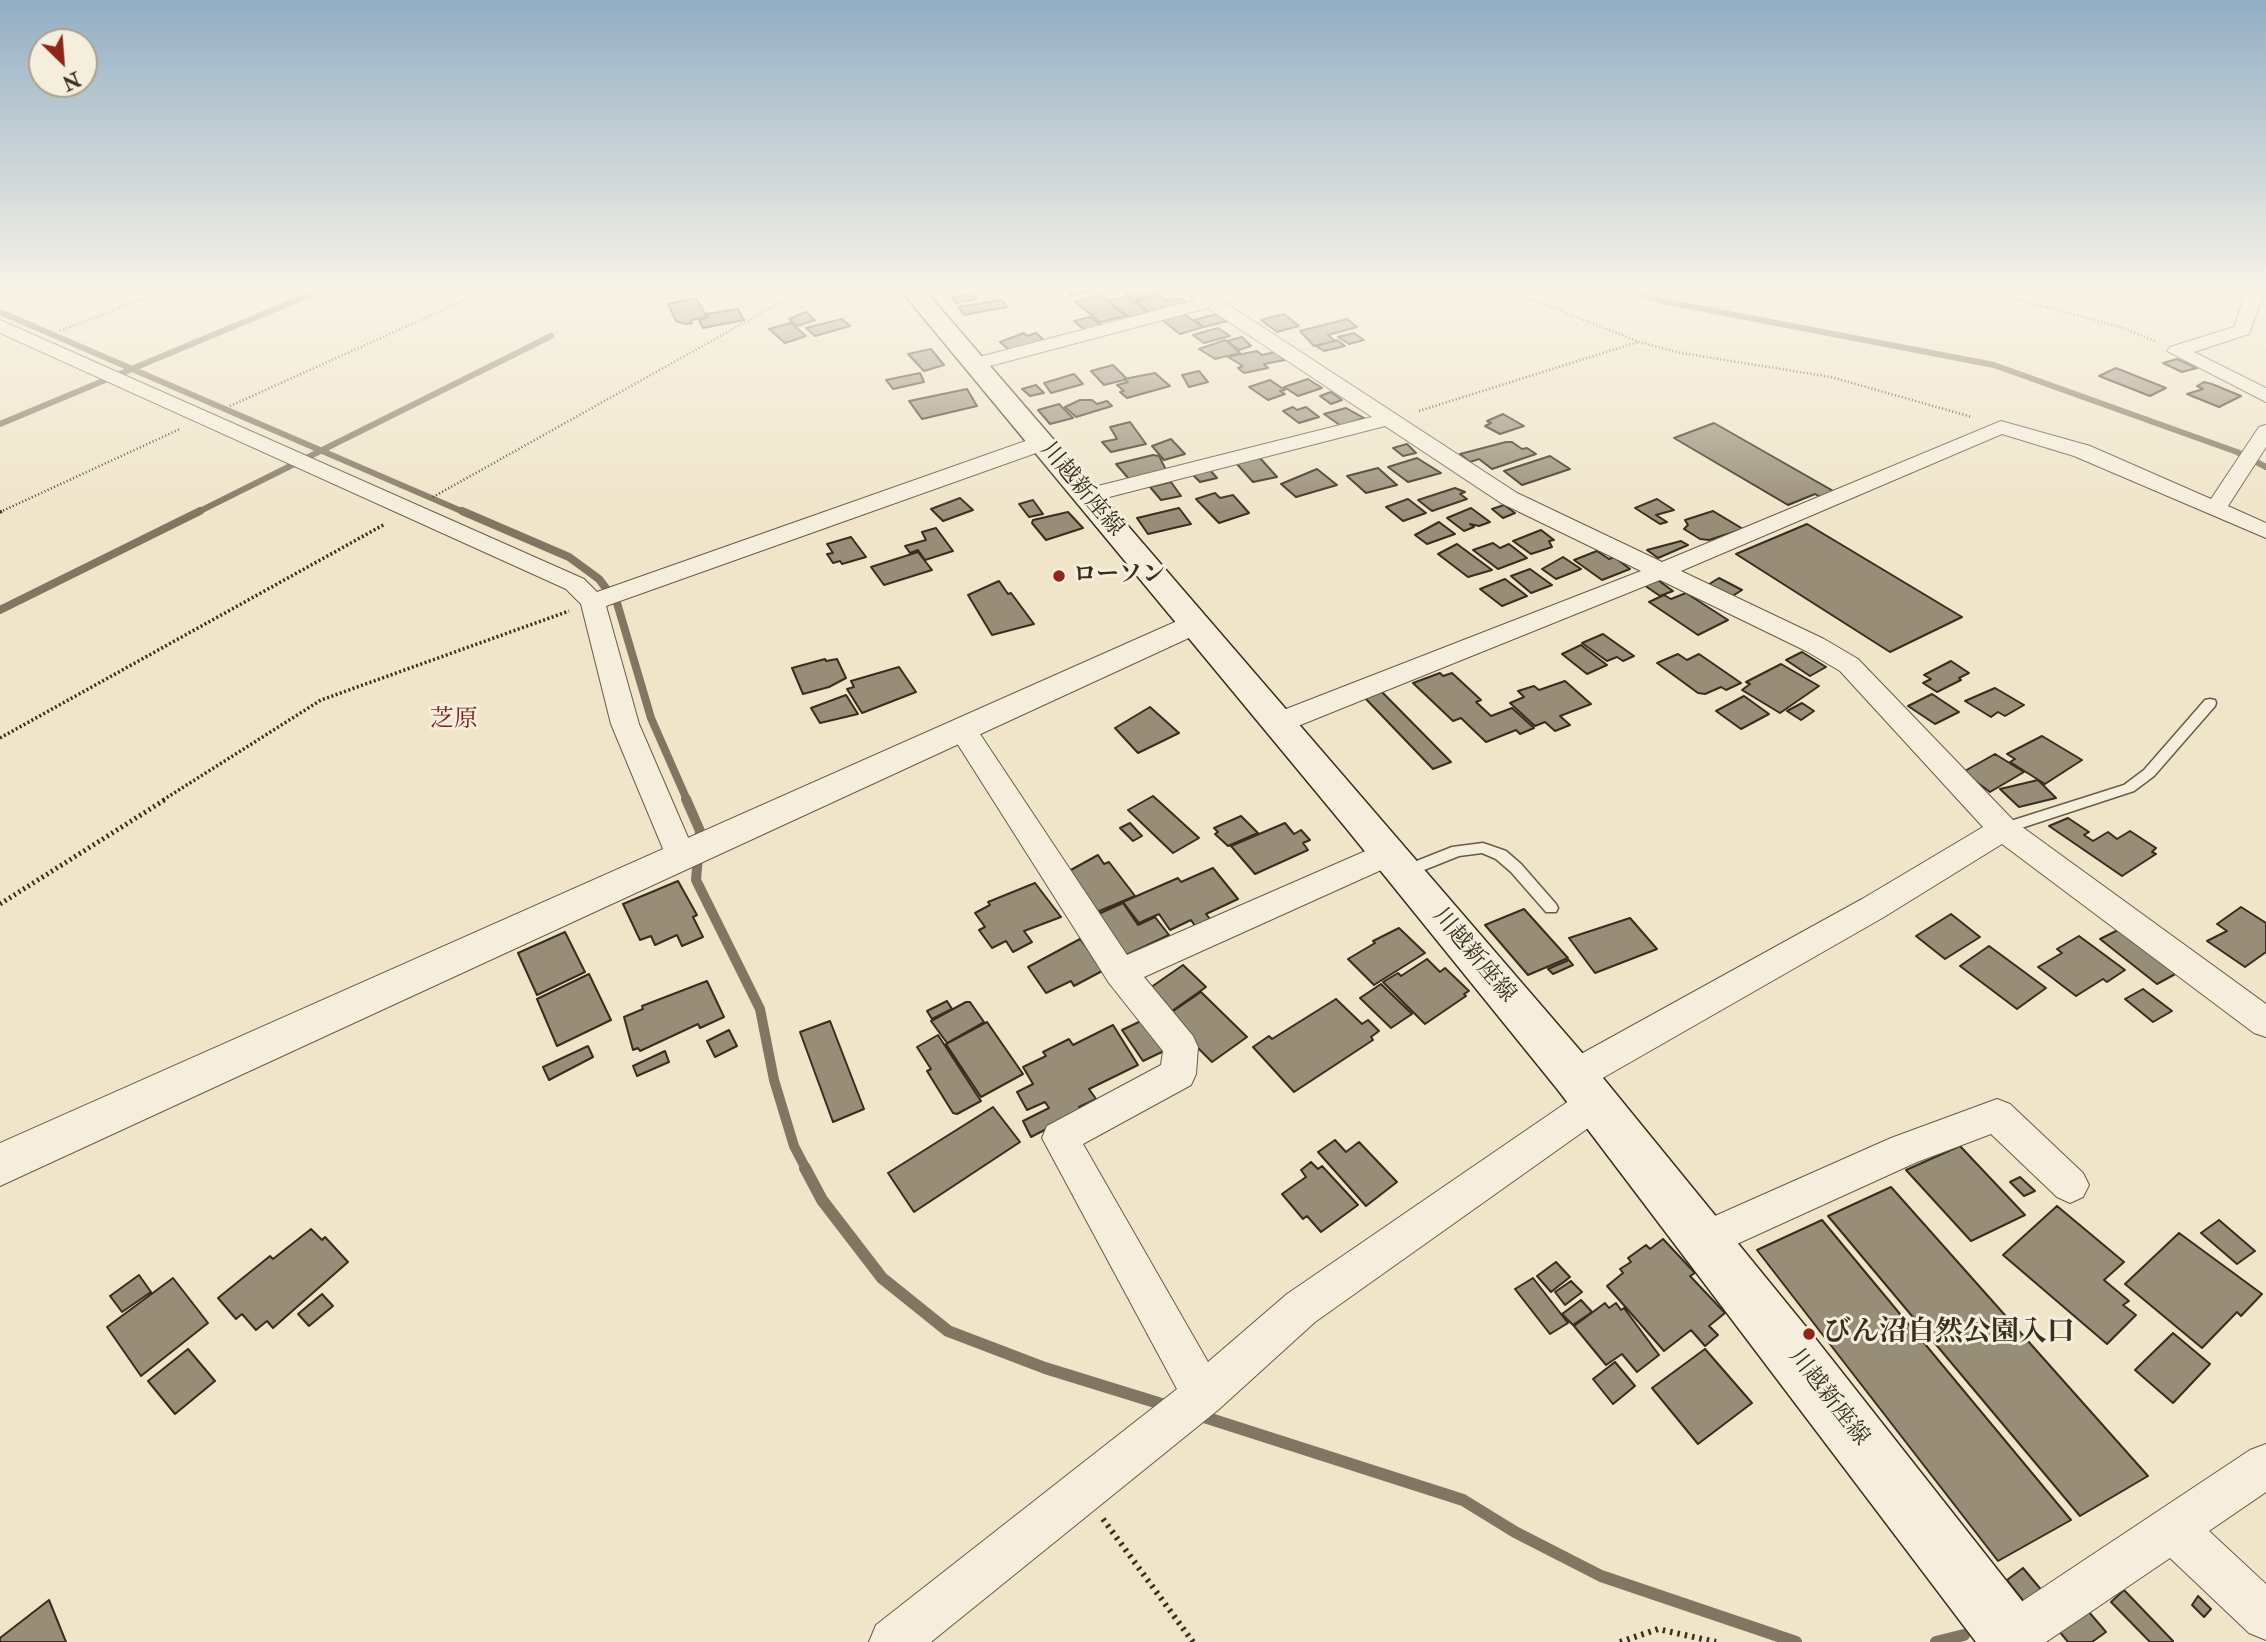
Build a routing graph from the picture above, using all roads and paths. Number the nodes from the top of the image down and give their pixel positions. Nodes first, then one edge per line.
1 (86, 364) edge
2 (324, 364) edge
3 (671, 364) edge
4 (975, 364) edge
5 (1304, 364) edge
6 (1569, 364) edge
7 (1747, 364) edge
8 (2202, 364) edge
9 (2266, 396) edge
10 (207, 416) junction
11 (1388, 419) junction
12 (2001, 427) junction
13 (2266, 431) edge
14 (1042, 443) junction
15 (1086, 496) junction
16 (2216, 508) junction
17 (412, 509) junction
18 (0, 512) edge
19 (2266, 531) edge
20 (1662, 571) junction
21 (593, 602) junction
22 (1193, 624) junction
23 (2210, 703) dead end
24 (1278, 723) junction
25 (962, 729) junction
26 (0, 738) edge
27 (2003, 829) junction
28 (681, 856) junction
29 (1396, 863) junction
30 (0, 904) edge
31 (1551, 908) dead end
32 (1121, 973) junction
33 (2266, 1023) edge
34 (1584, 1090) junction
35 (0, 1165) edge
36 (2070, 1185) dead end
37 (1704, 1240) junction
38 (1203, 1395) junction
39 (2266, 1466) edge
40 (1083, 1493) junction
41 (2172, 1528) junction
42 (2266, 1616) edge
43 (2013, 1639) edge
44 (893, 1642) edge
45 (1192, 1642) edge
46 (1620, 1642) edge
47 (1716, 1642) edge

1 - 10 street
2 - 10 path
3 - 17 path
4 - 14 main road, 川越新座線
5 - 11 street
6 - 11 path
7 - 12 path
8 - 9 street
10 - 17 street
10 - 18 path
11 - 15 street
11 - 20 street
12 - 16 street
12 - 20 street
13 - 16 street
14 - 15 main road, 川越新座線
14 - 21 street
15 - 22 main road, 川越新座線
16 - 19 street
17 - 21 street
17 - 26 path
20 - 24 street
20 - 27 street
21 - 28 street
21 - 30 path
22 - 24 main road, 川越新座線
22 - 25 street
23 - 27 lane
24 - 29 main road, 川越新座線
25 - 28 street
25 - 32 street
27 - 33 street
27 - 34 street
28 - 35 street
29 - 31 lane
29 - 32 street
29 - 34 main road, 川越新座線
32 - 38 street
34 - 37 main road, 川越新座線
34 - 38 street
36 - 37 street
37 - 43 main road, 川越新座線
38 - 40 street
39 - 41 street
40 - 44 street
40 - 45 path
41 - 42 street
41 - 43 street
46 - 47 path

